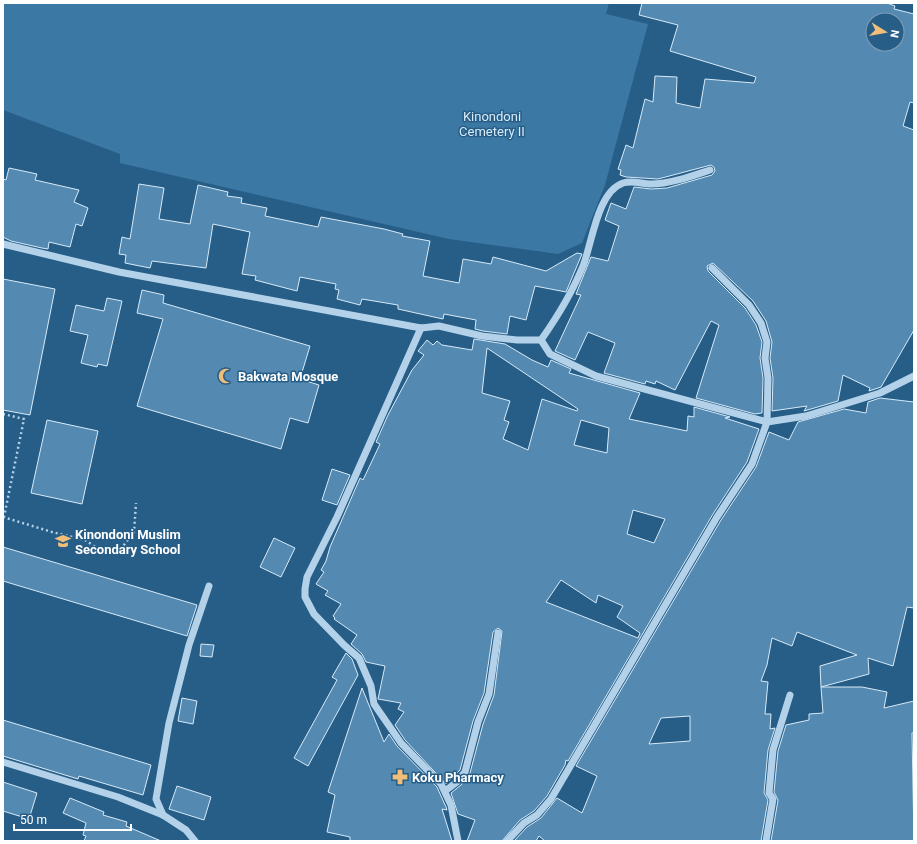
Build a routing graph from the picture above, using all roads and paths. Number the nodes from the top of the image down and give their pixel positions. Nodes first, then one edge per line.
1 (710, 170) dead end
2 (3, 244) edge
3 (712, 268) dead end
4 (421, 328) junction
5 (540, 340) junction
6 (914, 376) edge
7 (3, 414) edge
8 (767, 422) junction
9 (136, 503) dead end
10 (3, 517) edge
11 (209, 586) dead end
12 (498, 633) dead end
13 (790, 695) dead end
14 (3, 762) edge
15 (445, 791) junction
16 (163, 815) junction
17 (195, 841) edge
18 (458, 841) edge
19 (507, 841) edge
20 (766, 841) edge

1 - 5 street
2 - 4 street
3 - 8 street
4 - 5 street
4 - 15 street
5 - 8 street
6 - 8 street
7 - 10 path
8 - 19 street
9 - 10 path
11 - 16 street
12 - 15 street
13 - 20 street
14 - 16 street
15 - 18 street
16 - 17 street

